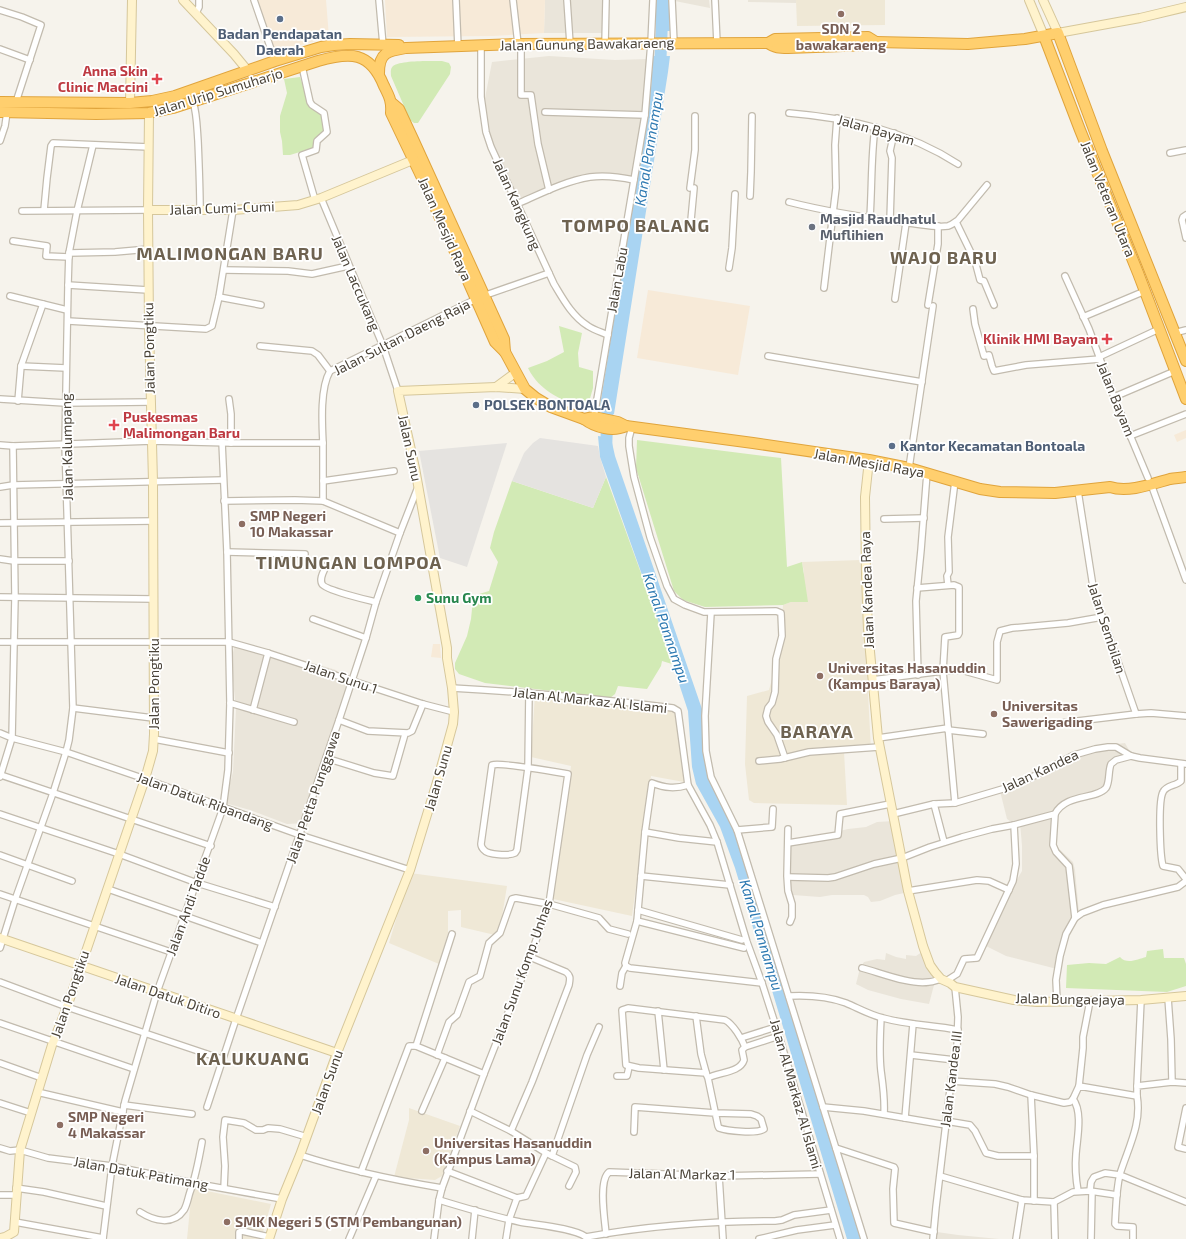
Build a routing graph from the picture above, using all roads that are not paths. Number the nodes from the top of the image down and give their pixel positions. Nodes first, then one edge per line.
1 (132, 0) edge
2 (183, 0) edge
3 (199, 0) edge
4 (254, 0) edge
5 (379, 0) edge
6 (456, 0) edge
7 (513, 0) edge
8 (567, 0) edge
9 (606, 0) edge
10 (653, 0) edge
11 (672, 0) edge
12 (714, 0) edge
13 (1029, 0) edge
14 (1043, 0) edge
15 (1186, 7) edge
16 (0, 10) edge
17 (196, 13) junction
18 (1058, 33) junction
19 (1044, 36) junction
20 (652, 43) junction
21 (672, 43) junction
22 (717, 43) junction
23 (520, 44) junction
24 (570, 44) junction
25 (605, 44) junction
26 (383, 45) junction
27 (481, 46) junction
28 (458, 47) junction
29 (406, 48) junction
30 (0, 49) edge
31 (30, 60) junction
32 (275, 62) junction
33 (302, 66) junction
34 (248, 71) junction
35 (379, 73) junction
36 (193, 101) junction
37 (0, 102) edge
38 (16, 102) junction
39 (130, 103) junction
40 (392, 103) junction
41 (4, 112) edge
42 (545, 112) dead end
43 (149, 113) junction
44 (789, 113) dead end
45 (645, 115) junction
46 (695, 116) dead end
47 (752, 116) dead end
48 (838, 118) junction
49 (875, 128) junction
50 (894, 133) junction
51 (0, 140) edge
52 (93, 145) junction
53 (149, 147) junction
54 (1186, 150) edge
55 (1102, 151) junction
56 (1170, 153) dead end
57 (1091, 156) junction
58 (413, 160) junction
59 (958, 164) dead end
60 (427, 180) junction
61 (634, 180) junction
62 (987, 185) dead end
63 (549, 190) junction
64 (734, 194) dead end
65 (750, 196) dead end
66 (318, 199) junction
67 (789, 202) dead end
68 (517, 204) junction
69 (22, 210) dead end
70 (44, 210) junction
71 (148, 210) junction
72 (200, 210) junction
73 (233, 210) junction
74 (77, 211) junction
75 (834, 211) junction
76 (1184, 216) edge
77 (870, 217) junction
78 (691, 220) dead end
79 (890, 220) junction
80 (956, 222) junction
81 (906, 223) junction
82 (938, 226) junction
83 (1186, 238) edge
84 (13, 241) dead end
85 (149, 249) junction
86 (69, 255) junction
87 (348, 266) junction
88 (728, 268) dead end
89 (224, 270) junction
90 (1150, 270) junction
91 (549, 273) junction
92 (1138, 273) junction
93 (1066, 276) dead end
94 (68, 285) junction
95 (824, 288) dead end
96 (148, 290) junction
97 (1145, 291) junction
98 (10, 296) dead end
99 (219, 297) junction
100 (480, 298) junction
101 (895, 299) dead end
102 (43, 304) junction
103 (994, 304) dead end
104 (262, 305) dead end
105 (973, 309) dead end
106 (68, 310) junction
107 (1083, 317) junction
108 (68, 321) junction
109 (149, 326) junction
110 (1159, 329) junction
111 (1186, 330) edge
112 (1174, 333) junction
113 (608, 335) junction
114 (260, 346) dead end
115 (383, 346) junction
116 (768, 356) dead end
117 (1100, 358) junction
118 (1186, 361) edge
119 (21, 366) junction
120 (66, 368) junction
121 (330, 371) junction
122 (1175, 371) junction
123 (515, 373) junction
124 (922, 382) junction
125 (496, 387) junction
126 (525, 389) junction
127 (398, 391) junction
128 (1114, 397) junction
129 (0, 399) edge
130 (229, 399) dead end
131 (1186, 399) edge
132 (18, 401) junction
133 (150, 402) junction
134 (65, 403) junction
135 (1186, 414) edge
136 (593, 420) junction
137 (629, 427) junction
138 (1130, 436) junction
139 (152, 441) junction
140 (222, 442) junction
141 (231, 443) junction
142 (323, 443) junction
143 (65, 444) junction
144 (0, 445) edge
145 (13, 446) junction
146 (869, 460) junction
147 (909, 468) junction
148 (394, 471) dead end
149 (927, 473) junction
150 (1186, 477) edge
151 (223, 480) junction
152 (323, 481) junction
153 (955, 481) junction
154 (1149, 481) junction
155 (153, 482) junction
156 (67, 484) junction
157 (13, 485) junction
158 (418, 486) junction
159 (0, 487) edge
160 (1078, 490) junction
161 (224, 501) junction
162 (323, 501) junction
163 (924, 518) junction
164 (884, 519) dead end
165 (152, 521) junction
166 (13, 522) junction
167 (68, 522) junction
168 (0, 523) edge
169 (400, 533) junction
170 (227, 552) junction
171 (305, 554) dead end
172 (0, 559) edge
173 (14, 561) junction
174 (69, 561) junction
175 (326, 566) dead end
176 (1186, 580) edge
177 (948, 585) junction
178 (917, 588) junction
179 (0, 597) edge
180 (15, 597) junction
181 (70, 598) junction
182 (153, 599) junction
183 (376, 602) junction
184 (711, 613) junction
185 (1102, 617) junction
186 (313, 619) dead end
187 (366, 638) junction
188 (154, 641) junction
189 (0, 642) edge
190 (15, 642) junction
191 (229, 642) junction
192 (71, 643) junction
193 (268, 653) junction
194 (943, 671) junction
195 (918, 675) junction
196 (872, 680) junction
197 (352, 681) junction
198 (452, 688) junction
199 (529, 692) junction
200 (230, 703) junction
201 (423, 704) junction
202 (73, 708) junction
203 (254, 710) junction
204 (454, 712) junction
205 (1136, 714) junction
206 (1186, 716) edge
207 (153, 718) junction
208 (339, 720) junction
209 (294, 722) dead end
210 (1061, 722) dead end
211 (948, 729) junction
212 (0, 733) edge
213 (405, 734) junction
214 (983, 734) dead end
215 (12, 738) junction
216 (878, 738) junction
217 (154, 739) junction
218 (879, 747) junction
219 (66, 752) junction
220 (229, 753) junction
221 (1131, 756) junction
222 (326, 758) junction
223 (785, 758) junction
224 (759, 761) dead end
225 (1183, 764) edge
226 (528, 768) junction
227 (0, 776) edge
228 (145, 779) junction
229 (688, 785) junction
230 (53, 793) junction
231 (955, 803) junction
232 (890, 804) junction
233 (934, 804) junction
234 (224, 808) junction
235 (772, 810) dead end
236 (0, 814) edge
237 (893, 814) junction
238 (1055, 814) junction
239 (132, 818) junction
240 (1014, 825) junction
241 (41, 829) junction
242 (788, 829) dead end
243 (737, 830) junction
244 (645, 832) junction
245 (300, 835) junction
246 (717, 842) junction
247 (944, 842) junction
248 (788, 843) junction
249 (211, 846) junction
250 (119, 854) junction
251 (0, 855) edge
252 (902, 858) junction
253 (29, 864) junction
254 (410, 870) junction
255 (641, 876) junction
256 (788, 877) junction
257 (1186, 880) edge
258 (72, 881) dead end
259 (197, 883) junction
260 (730, 885) junction
261 (108, 888) junction
262 (1010, 890) junction
263 (908, 891) junction
264 (0, 894) edge
265 (15, 900) junction
266 (549, 904) junction
267 (275, 907) junction
268 (638, 910) junction
269 (185, 916) junction
270 (1075, 918) junction
271 (637, 921) junction
272 (790, 922) dead end
273 (94, 926) junction
274 (452, 934) dead end
275 (628, 934) dead end
276 (1, 939) edge
277 (742, 940) dead end
278 (262, 944) junction
279 (0, 948) edge
280 (744, 948) dead end
281 (171, 952) junction
282 (530, 957) junction
283 (81, 966) junction
284 (626, 966) junction
285 (862, 968) dead end
286 (943, 980) junction
287 (0, 982) edge
288 (762, 983) junction
289 (620, 986) dead end
290 (954, 987) junction
291 (157, 992) junction
292 (789, 996) junction
293 (1186, 996) edge
294 (1168, 998) junction
295 (1141, 1000) junction
296 (1057, 1001) junction
297 (1090, 1001) junction
298 (67, 1007) junction
299 (658, 1011) junction
300 (696, 1016) junction
301 (881, 1018) junction
302 (236, 1019) junction
303 (0, 1023) edge
304 (913, 1024) junction
305 (599, 1027) dead end
306 (776, 1027) junction
307 (958, 1030) junction
308 (145, 1032) junction
309 (779, 1036) junction
310 (741, 1038) junction
311 (54, 1041) junction
312 (413, 1046) junction
313 (745, 1048) junction
314 (336, 1053) junction
315 (437, 1055) junction
316 (910, 1055) junction
317 (222, 1058) junction
318 (445, 1058) junction
319 (955, 1060) junction
320 (0, 1063) edge
321 (629, 1067) junction
322 (134, 1070) junction
323 (664, 1070) junction
324 (484, 1074) junction
325 (707, 1075) junction
326 (617, 1076) dead end
327 (42, 1078) junction
328 (951, 1081) junction
329 (1172, 1082) junction
330 (1186, 1083) edge
331 (1078, 1086) junction
332 (1137, 1086) junction
333 (37, 1092) junction
334 (1031, 1095) junction
335 (1137, 1096) junction
336 (1073, 1100) junction
337 (0, 1103) edge
338 (124, 1105) junction
339 (207, 1107) dead end
340 (823, 1107) junction
341 (1186, 1108) edge
342 (422, 1111) dead end
343 (470, 1111) junction
344 (123, 1112) junction
345 (31, 1113) junction
346 (715, 1113) junction
347 (192, 1114) dead end
348 (884, 1114) junction
349 (904, 1118) junction
350 (946, 1123) junction
351 (511, 1131) junction
352 (634, 1132) dead end
353 (307, 1138) junction
354 (202, 1142) dead end
355 (0, 1148) edge
356 (836, 1148) junction
357 (1186, 1149) edge
358 (20, 1150) junction
359 (549, 1154) junction
360 (300, 1155) junction
361 (1034, 1156) junction
362 (112, 1166) junction
363 (447, 1171) junction
364 (361, 1172) junction
365 (820, 1174) junction
366 (1120, 1175) junction
367 (376, 1176) junction
368 (720, 1176) junction
369 (940, 1176) junction
370 (194, 1183) junction
371 (569, 1186) dead end
372 (224, 1188) junction
373 (442, 1188) junction
374 (1078, 1191) junction
375 (1091, 1191) junction
376 (16, 1192) junction
377 (0, 1195) edge
378 (1117, 1195) junction
379 (516, 1198) junction
380 (282, 1199) junction
381 (439, 1200) junction
382 (1022, 1200) junction
383 (1034, 1201) junction
384 (1054, 1202) junction
385 (1186, 1202) edge
386 (106, 1206) junction
387 (475, 1210) junction
388 (831, 1210) junction
389 (140, 1212) dead end
390 (510, 1220) junction
391 (15, 1222) junction
392 (722, 1222) junction
393 (835, 1224) junction
394 (622, 1232) junction
395 (934, 1232) junction
396 (606, 1234) junction
397 (13, 1236) edge
398 (0, 1238) edge
399 (103, 1238) edge
400 (269, 1238) edge
401 (586, 1238) edge
402 (239, 1239) edge
403 (349, 1239) edge
404 (434, 1239) edge
405 (472, 1239) edge
406 (506, 1239) edge
407 (623, 1239) edge
408 (723, 1239) edge
409 (759, 1239) edge
410 (840, 1239) edge
411 (864, 1239) edge
412 (933, 1239) edge
413 (1016, 1239) edge
414 (1055, 1239) edge
415 (1091, 1239) edge
416 (1133, 1239) edge

1 - 39 street
2 - 17 street
3 - 17 street
4 - 32 street
5 - 26 street
6 - 28 street
7 - 23 street
8 - 24 street
9 - 25 street
10 - 20 street, Jalan Labu
11 - 21 street
12 - 22 street
13 - 19 street, Jalan Veteran Utara
14 - 18 street, Jalan Veteran Utara
15 - 18 street, Jalan Gunung Bawakaraeng
16 - 31 street
17 - 34 street
18 - 19 highway, Jalan Gunung Bawakaraeng
18 - 55 highway, Jalan Veteran Utara
19 - 22 highway, Jalan Gunung Bawakaraeng
19 - 57 highway, Jalan Veteran Utara
20 - 21 highway, Jalan Gunung Bawakaraeng
20 - 25 highway, Jalan Gunung Bawakaraeng
20 - 45 street, Jalan Labu
21 - 22 highway, Jalan Gunung Bawakaraeng
23 - 24 highway, Jalan Gunung Bawakaraeng
23 - 27 highway, Jalan Gunung Bawakaraeng
23 - 63 street
24 - 25 highway, Jalan Gunung Bawakaraeng
26 - 29 highway, Jalan Gunung Bawakaraeng
26 - 32 highway, Jalan Urip Sumuharjo
27 - 28 highway, Jalan Gunung Bawakaraeng
27 - 68 street, Jalan Kangkung
28 - 29 highway, Jalan Gunung Bawakaraeng
29 - 35 highway, Jalan Gunung Bawakaraeng
30 - 31 street
31 - 38 street
32 - 34 highway, Jalan Urip Sumuharjo
33 - 35 highway, Jalan Urip Sumuharjo
33 - 36 highway, Jalan Urip Sumuharjo
33 - 66 street, Jalan Laccukang
34 - 39 highway, Jalan Urip Sumuharjo
35 - 40 highway, Jalan Mesjid Raya
36 - 43 highway, Jalan Urip Sumuharjo
36 - 72 street
37 - 38 highway, Jalan Urip Sumuharjo
38 - 39 highway, Jalan Urip Sumuharjo
40 - 58 highway, Jalan Mesjid Raya
40 - 60 highway, Jalan Mesjid Raya
41 - 43 highway, Jalan Urip Sumuharjo
41 - 51 street
42 - 45 street
43 - 53 street, Jalan Pongtiku
44 - 48 street, Jalan Bayam
45 - 61 street, Jalan Labu
46 - 78 street
47 - 65 street
48 - 49 street, Jalan Bayam
48 - 75 street
49 - 50 street, Jalan Bayam
49 - 77 street
50 - 59 street, Jalan Bayam
50 - 79 street
52 - 53 street
52 - 70 street
52 - 74 street, Jalan Kalumpang
53 - 71 street, Jalan Pongtiku
54 - 56 street
55 - 57 highway
55 - 90 highway, Jalan Veteran Utara
57 - 92 highway, Jalan Veteran Utara
58 - 60 highway, Jalan Mesjid Raya
58 - 66 street, Jalan Cumi-Cumi
60 - 100 highway, Jalan Mesjid Raya
61 - 63 street
61 - 113 street, Jalan Labu
62 - 80 street
63 - 68 street
64 - 88 street
66 - 73 street, Jalan Cumi-Cumi
66 - 87 street, Jalan Laccukang
67 - 75 street
68 - 91 street, Jalan Kangkung
69 - 70 street, Jalan Cumi-Cumi
70 - 74 street, Jalan Cumi-Cumi
71 - 72 street, Jalan Cumi-Cumi
71 - 74 street, Jalan Cumi-Cumi
71 - 85 street, Jalan Pongtiku
72 - 73 street, Jalan Cumi-Cumi
73 - 89 street
74 - 86 street, Jalan Kalumpang
75 - 77 street
75 - 95 street
76 - 83 street
77 - 79 street
79 - 81 street
80 - 82 street
80 - 103 street
81 - 82 street
81 - 101 street
82 - 124 street
84 - 86 street
85 - 86 street
85 - 96 street, Jalan Pongtiku
86 - 94 street, Jalan Kalumpang
87 - 89 street
87 - 115 street, Jalan Laccukang
89 - 99 street
90 - 92 highway
90 - 112 highway, Jalan Veteran Utara
91 - 100 street, Jalan Sultan Daeng Raja
91 - 113 street, Jalan Kangkung
92 - 97 highway, Jalan Veteran Utara
93 - 107 street, Jalan Bayam
94 - 96 street
94 - 106 street, Jalan Kalumpang
96 - 109 street, Jalan Pongtiku
97 - 107 street
97 - 110 highway, Jalan Veteran Utara
98 - 102 street
99 - 104 street
99 - 109 street
100 - 115 street, Jalan Sultan Daeng Raja
100 - 123 highway, Jalan Mesjid Raya
102 - 106 street
102 - 119 street
105 - 117 street
106 - 108 street, Jalan Kalumpang
107 - 117 street, Jalan Bayam
108 - 109 street
108 - 120 street, Jalan Kalumpang
109 - 133 street, Jalan Pongtiku
110 - 117 street
110 - 122 highway, Jalan Veteran Utara
111 - 112 street
112 - 118 highway, Jalan Veteran Utara
113 - 136 street, Jalan Labu
114 - 121 street
115 - 121 street, Jalan Sultan Daeng Raja
115 - 127 street, Jalan Laccukang
116 - 124 street
117 - 128 street, Jalan Bayam
119 - 120 street
119 - 132 street
120 - 134 street, Jalan Kalumpang
121 - 142 street, Jalan Sultan Daeng Raja
122 - 128 street
122 - 131 highway, Jalan Veteran Utara
123 - 125 street
123 - 126 highway, Jalan Mesjid Raya
124 - 147 street
125 - 126 street
125 - 127 street
126 - 136 highway, Jalan Mesjid Raya
127 - 158 street, Jalan Sunu
128 - 138 street, Jalan Bayam
129 - 132 street
130 - 141 street
132 - 134 street
133 - 134 street
133 - 139 street, Jalan Pongtiku
134 - 143 street, Jalan Kalumpang
135 - 138 street
136 - 137 highway, Jalan Mesjid Raya
137 - 146 highway, Jalan Mesjid Raya
137 - 184 street
138 - 154 street, Jalan Bayam
139 - 140 street
139 - 143 street
139 - 155 street, Jalan Pongtiku
140 - 141 street
140 - 151 street, Jalan Andi Tadde
141 - 142 street
142 - 152 street, Jalan Sultan Daeng Raja
143 - 145 street
143 - 156 street, Jalan Kalumpang
144 - 145 street
145 - 157 street
146 - 147 highway, Jalan Mesjid Raya
146 - 196 street, Jalan Kandea Raya
147 - 149 highway, Jalan Mesjid Raya
148 - 152 street
149 - 153 highway, Jalan Mesjid Raya
149 - 163 street
150 - 154 highway, Jalan Mesjid Raya
151 - 155 street
151 - 161 street, Jalan Andi Tadde
152 - 162 street, Jalan Sultan Daeng Raja
153 - 160 highway, Jalan Mesjid Raya
153 - 177 street
154 - 160 highway, Jalan Mesjid Raya
154 - 176 street, Jalan Bayam
155 - 156 street
155 - 165 street, Jalan Pongtiku
156 - 157 street
156 - 167 street, Jalan Kalumpang
157 - 159 street
157 - 166 street
158 - 169 street, Jalan Petta Punggawa
158 - 198 street, Jalan Sunu
160 - 185 street, Jalan Sembilan
161 - 162 street
161 - 170 street, Jalan Andi Tadde
162 - 169 street
163 - 164 street
163 - 178 street
165 - 167 street
165 - 182 street, Jalan Pongtiku
166 - 167 street
166 - 168 street
166 - 173 street
167 - 174 street, Jalan Kalumpang
169 - 183 street, Jalan Petta Punggawa
170 - 171 street
170 - 191 street, Jalan Andi Tadde
172 - 173 street
173 - 174 street
173 - 180 street
174 - 181 street, Jalan Kalumpang
175 - 183 street
177 - 178 street
177 - 194 street
178 - 195 street
179 - 180 street
180 - 181 street
180 - 190 street
181 - 182 street
181 - 192 street, Jalan Kalumpang
182 - 188 street, Jalan Pongtiku
183 - 187 street, Jalan Petta Punggawa
184 - 223 street
184 - 243 street
185 - 194 street
185 - 205 street, Jalan Sembilan
186 - 187 street
187 - 197 street, Jalan Petta Punggawa
188 - 191 street, Jalan Sunu 1
188 - 192 street, Jalan Sunu 1
188 - 207 street, Jalan Pongtiku
189 - 190 street, Jalan Sunu 1
190 - 192 street, Jalan Sunu 1
190 - 215 street
191 - 193 street, Jalan Sunu 1
191 - 200 street, Jalan Andi Tadde
192 - 202 street, Jalan Kalumpang
193 - 197 street, Jalan Sunu 1
193 - 203 street
194 - 195 street
194 - 211 street
195 - 196 street
196 - 216 street, Jalan Kandea Raya
197 - 201 street, Jalan Sunu 1
197 - 208 street, Jalan Petta Punggawa
198 - 199 street, Jalan Al Markaz Al Islami
198 - 204 street, Jalan Sunu
199 - 226 street
199 - 229 street, Jalan Al Markaz Al Islami
200 - 203 street
200 - 220 street, Jalan Andi Tadde
201 - 204 street, Jalan Sunu 1
201 - 213 street
202 - 207 street
202 - 219 street, Jalan Kalumpang
203 - 209 street
204 - 254 street, Jalan Sunu
205 - 206 street
205 - 210 street
207 - 217 street, Jalan Pongtiku
208 - 213 street
208 - 222 street, Jalan Petta Punggawa
211 - 214 street
211 - 216 street
211 - 231 street
212 - 215 street, Jalan Datuk Ribandang
213 - 222 street
215 - 219 street, Jalan Datuk Ribandang
215 - 227 street
216 - 218 street, Jalan Kandea Raya
217 - 220 street
217 - 228 street, Jalan Pongtiku
218 - 223 street
218 - 232 street, Jalan Kandea Raya
219 - 228 street, Jalan Datuk Ribandang
219 - 230 street, Jalan Kalumpang
220 - 234 street, Jalan Andi Tadde
221 - 225 street, Jalan Kandea
221 - 231 street, Jalan Kandea
221 - 238 street
222 - 245 street, Jalan Petta Punggawa
223 - 224 street
225 - 257 street
226 - 226 street
226 - 266 street, Jalan Sunu Komp. Unhas
227 - 230 street
228 - 234 street, Jalan Datuk Ribandang
228 - 239 street, Jalan Pongtiku
229 - 244 street
229 - 246 street, Jalan Al Markaz Al Islami
230 - 239 street
230 - 241 street, Jalan Kalumpang
231 - 233 street, Jalan Kandea
232 - 237 street, Jalan Kandea Raya
232 - 248 street
233 - 237 street, Jalan Kandea
233 - 247 street
234 - 245 street, Jalan Datuk Ribandang
234 - 249 street, Jalan Andi Tadde
235 - 243 street
236 - 241 street
237 - 252 street
238 - 240 street
238 - 270 street
239 - 249 street
239 - 250 street, Jalan Pongtiku
240 - 247 street
240 - 262 street
241 - 250 street
241 - 253 street, Jalan Kalumpang
242 - 248 street
243 - 292 street
244 - 246 street
244 - 255 street
245 - 254 street, Jalan Datuk Ribandang
245 - 267 street, Jalan Petta Punggawa
246 - 260 street, Jalan Al Markaz Al Islami
247 - 252 street
248 - 256 street
249 - 259 street, Jalan Andi Tadde
250 - 259 street
250 - 261 street, Jalan Pongtiku
251 - 253 street
252 - 256 street
252 - 263 street
253 - 258 street
253 - 265 street, Jalan Kalumpang
254 - 314 street, Jalan Sunu
255 - 260 street
255 - 268 street
256 - 272 street
257 - 270 street
259 - 267 street
259 - 269 street, Jalan Andi Tadde
260 - 288 street, Jalan Al Markaz Al Islami
261 - 269 street
261 - 273 street, Jalan Pongtiku
262 - 263 street
262 - 286 street
263 - 286 street
264 - 265 street
265 - 273 street
265 - 276 street, Jalan Kalumpang
266 - 275 street
266 - 282 street, Jalan Sunu Komp. Unhas
266 - 315 street
267 - 278 street, Jalan Petta Punggawa
268 - 271 street
268 - 277 street
269 - 278 street
269 - 281 street, Jalan Andi Tadde
270 - 296 street
271 - 280 street
271 - 284 street
273 - 281 street
273 - 283 street, Jalan Pongtiku
274 - 312 street
276 - 279 street, Jalan Kalumpang
276 - 283 street, Jalan Datuk Ditiro
278 - 302 street, Jalan Petta Punggawa
281 - 291 street, Jalan Andi Tadde
282 - 324 street, Jalan Sunu Komp. Unhas
282 - 351 street
283 - 291 street, Jalan Datuk Ditiro
283 - 298 street, Jalan Pongtiku
284 - 288 street
284 - 289 street
285 - 286 street
286 - 290 street
287 - 298 street
288 - 306 street, Jalan Al Markaz Al Islami
290 - 296 street, Jalan Bungaejaya
290 - 307 street, Jalan Kandea III
291 - 302 street, Jalan Datuk Ditiro
291 - 308 street, Jalan Andi Tadde
292 - 301 street
292 - 340 street
293 - 294 street, Jalan Bungaejaya
294 - 295 street, Jalan Bungaejaya
294 - 329 street
295 - 297 street, Jalan Bungaejaya
295 - 332 street
296 - 297 street, Jalan Bungaejaya
297 - 331 street
298 - 308 street
298 - 311 street, Jalan Pongtiku
299 - 300 street
299 - 321 street
299 - 323 street
300 - 310 street
300 - 325 street
301 - 304 street
301 - 348 street
302 - 314 street, Jalan Datuk Ditiro
302 - 317 street, Jalan Petta Punggawa
303 - 311 street
304 - 307 street
304 - 316 street
305 - 359 street
306 - 309 street, Jalan Al Markaz Al Islami
306 - 310 street
307 - 319 street, Jalan Kandea III
308 - 317 street
308 - 322 street, Jalan Andi Tadde
309 - 313 street
309 - 365 street, Jalan Al Markaz Al Islami
310 - 313 street
311 - 322 street
311 - 327 street, Jalan Pongtiku
312 - 315 street
312 - 364 street
313 - 325 street
314 - 353 street, Jalan Sunu
315 - 318 street
316 - 319 street
316 - 349 street
317 - 339 street, Jalan Petta Punggawa
318 - 324 street
318 - 342 street
319 - 328 street, Jalan Kandea III
320 - 327 street
321 - 323 street
321 - 326 street
322 - 338 street, Jalan Andi Tadde
323 - 325 street
324 - 343 street, Jalan Sunu Komp. Unhas
325 - 346 street
327 - 333 street, Jalan Pongtiku
328 - 334 street
328 - 350 street, Jalan Kandea III
329 - 330 street
329 - 332 street
331 - 335 street
331 - 336 street
332 - 335 street
333 - 344 street
333 - 345 street, Jalan Pongtiku
334 - 336 street
334 - 361 street
335 - 366 street
336 - 374 street
337 - 345 street
338 - 344 street, Jalan Andi Tadde
338 - 347 street
340 - 348 street
340 - 356 street
341 - 357 street
343 - 351 street
343 - 363 street, Jalan Sunu Komp. Unhas
344 - 362 street, Jalan Andi Tadde
345 - 358 street, Jalan Pongtiku
346 - 346 street
346 - 352 street
348 - 349 street
349 - 350 street
350 - 361 street
350 - 369 street, Jalan Kandea III
351 - 359 street
353 - 360 street, Jalan Sunu
353 - 372 street
354 - 370 street
355 - 358 street, Jalan Datuk Patimang
356 - 395 street
356 - 411 street
358 - 362 street, Jalan Datuk Patimang
358 - 376 street, Jalan Pongtiku
359 - 371 street
359 - 379 street
360 - 364 street
360 - 380 street, Jalan Sunu
361 - 383 street
362 - 370 street, Jalan Datuk Patimang
362 - 386 street, Jalan Andi Tadde
363 - 373 street, Jalan Sunu Komp. Unhas
363 - 379 street
364 - 367 street
365 - 368 street, Jalan Al Markaz 1
365 - 388 street, Jalan Al Markaz Al Islami
366 - 375 street
366 - 378 street
366 - 385 street
367 - 373 street
367 - 403 street
368 - 392 street
368 - 396 street, Jalan Al Markaz 1
369 - 382 street
369 - 395 street, Jalan Kandea III
370 - 372 street, Jalan Datuk Patimang
370 - 389 street
372 - 380 street, Jalan Datuk Patimang
373 - 381 street, Jalan Sunu Komp. Unhas
374 - 375 street
374 - 384 street
375 - 378 street
375 - 415 street
376 - 377 street
376 - 386 street
376 - 391 street, Jalan Pongtiku
378 - 416 street
379 - 390 street
380 - 400 street, Jalan Sunu
381 - 387 street
381 - 404 street, Jalan Sunu Komp. Unhas
382 - 383 street
382 - 413 street
383 - 384 street
384 - 414 street
386 - 399 street, Jalan Andi Tadde
387 - 390 street
387 - 405 street
388 - 392 street
388 - 393 street, Jalan Al Markaz Al Islami
390 - 401 street
390 - 406 street
391 - 397 street, Jalan Pongtiku
391 - 399 street
392 - 394 street
392 - 408 street
393 - 409 street
393 - 410 street, Jalan Al Markaz Al Islami
394 - 396 street
394 - 407 street
395 - 412 street, Jalan Kandea III
396 - 401 street
397 - 398 street
400 - 402 street

